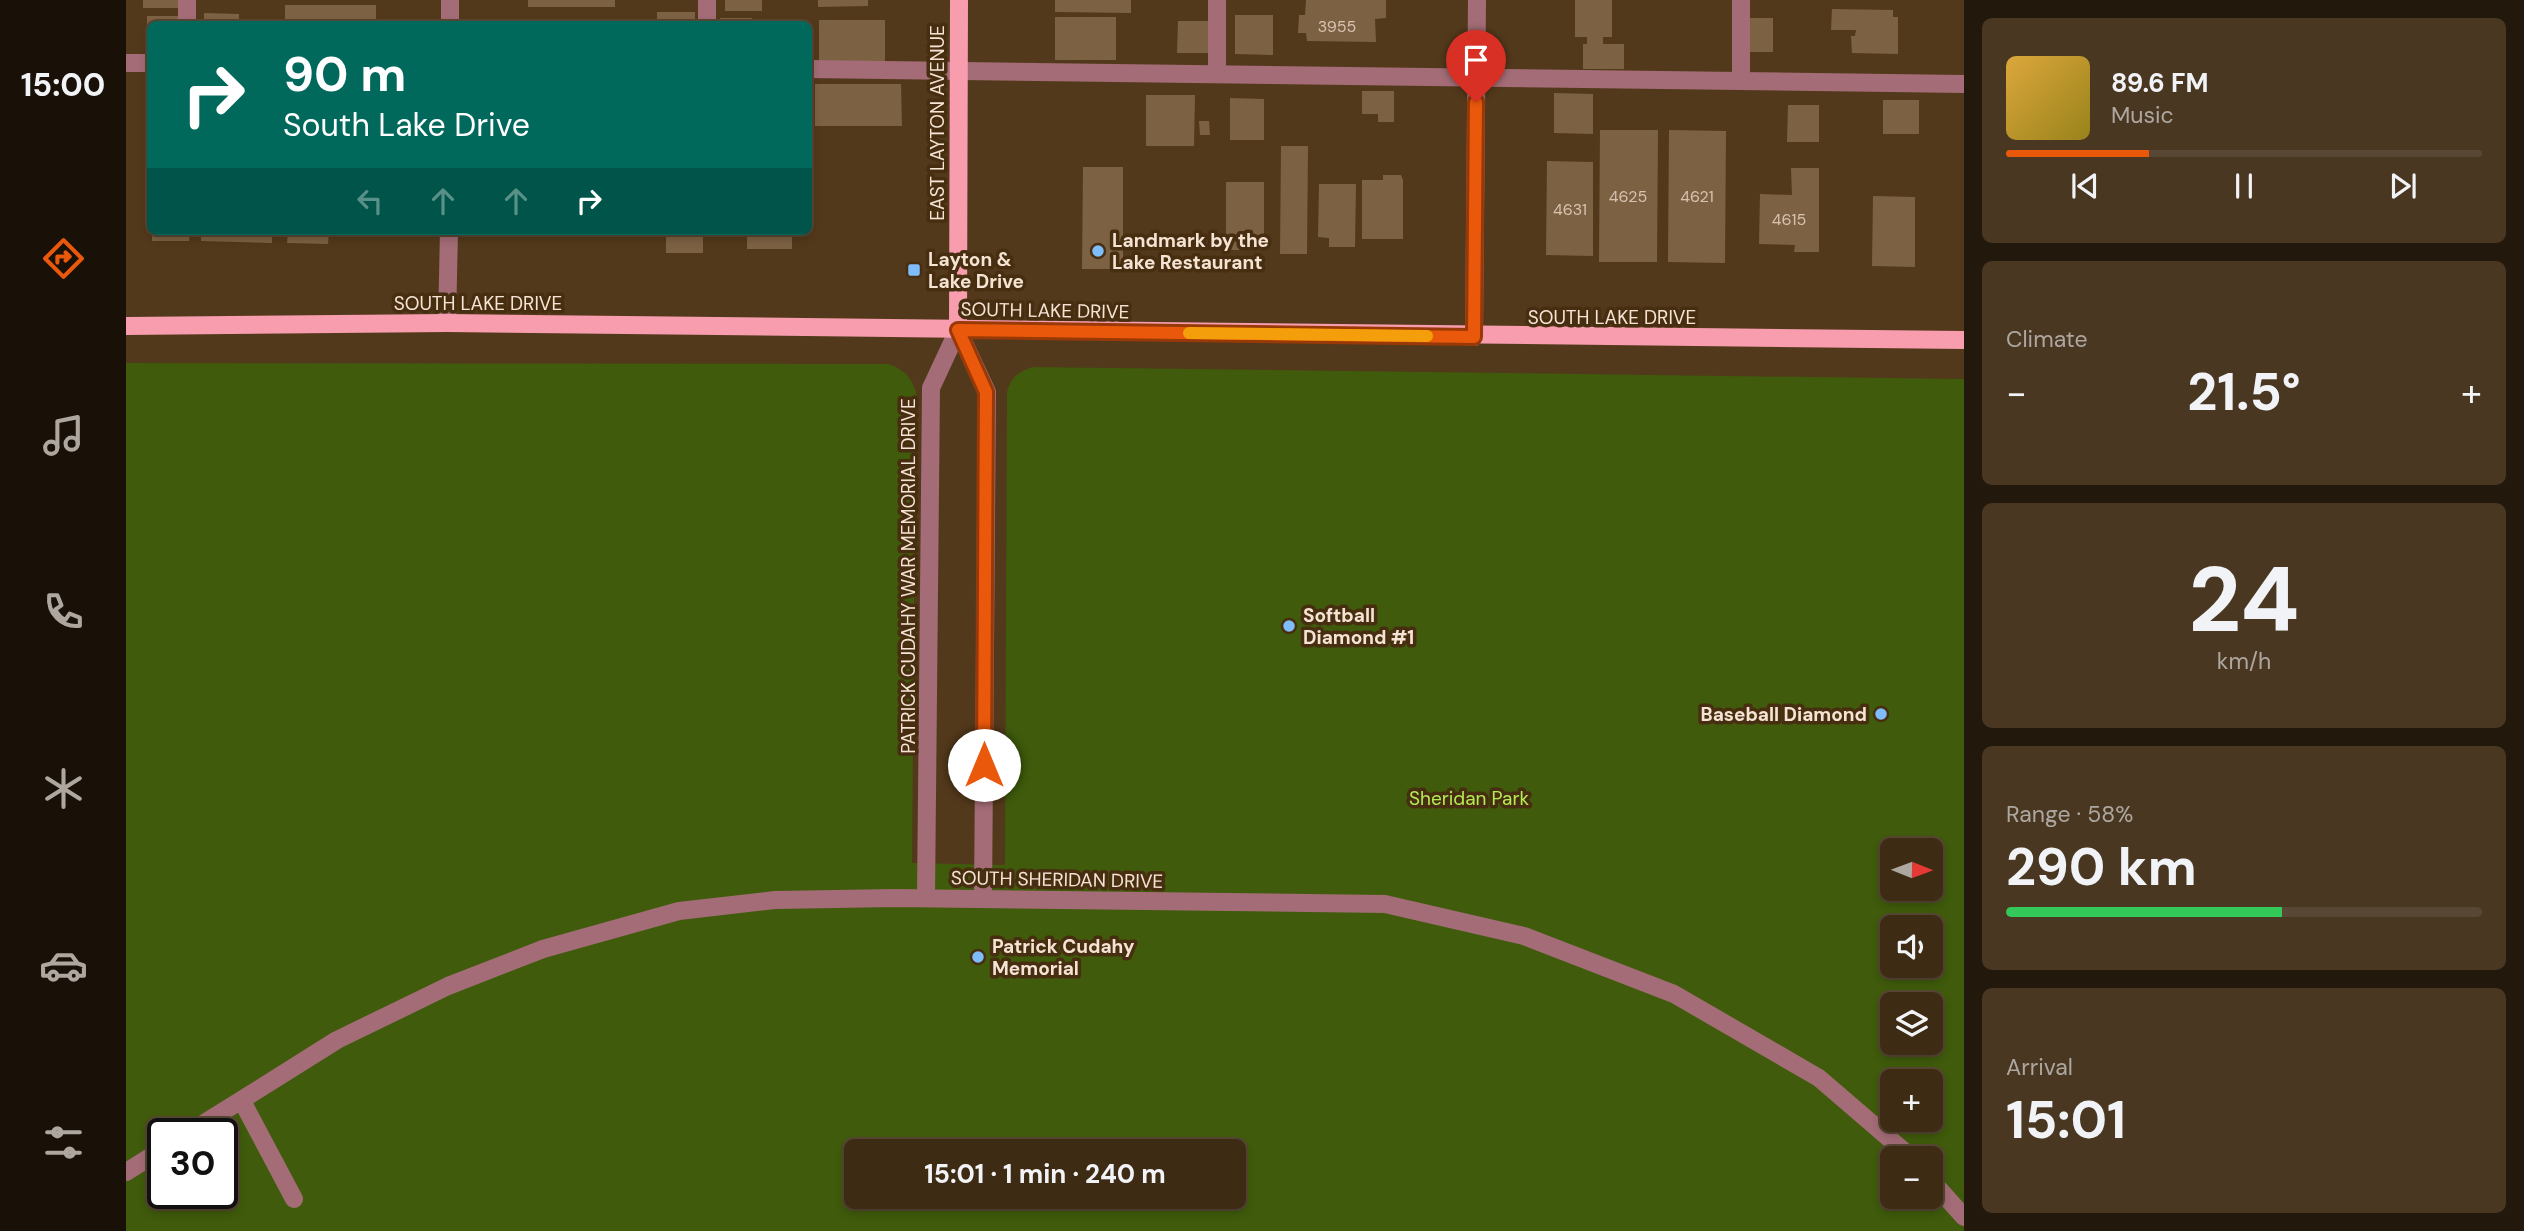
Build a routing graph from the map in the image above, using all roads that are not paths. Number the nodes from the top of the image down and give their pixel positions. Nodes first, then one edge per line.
1 (187, 0) edge
2 (450, 0) edge
3 (707, 0) edge
4 (959, 0) edge
5 (1217, 0) edge
6 (1477, 0) edge
7 (1741, 0) edge
8 (187, 21) edge
9 (450, 21) edge
10 (707, 21) edge
11 (126, 63) edge
12 (147, 63) edge
13 (812, 69) edge
14 (957, 71) junction
15 (1217, 73) junction
16 (1476, 76) junction
17 (1741, 80) junction
18 (1964, 84) edge
19 (449, 235) edge
20 (447, 323) junction
21 (126, 326) edge
22 (958, 330) junction
23 (1474, 337) junction
24 (1964, 340) edge
25 (926, 898) junction
26 (983, 899) junction
27 (242, 1101) junction
28 (214, 1118) edge
29 (1898, 1146) edge
30 (147, 1159) edge
31 (126, 1172) edge
32 (1943, 1194) edge
33 (294, 1199) dead end
34 (1964, 1217) edge

1 - 8 street
2 - 9 street
3 - 10 street
4 - 14 main road, EAST LAYTON AVENUE
5 - 15 street
6 - 16 street
7 - 17 street
11 - 12 street
13 - 14 street
14 - 15 street
14 - 22 main road, EAST LAYTON AVENUE
15 - 16 street
16 - 17 street
16 - 23 street
17 - 18 street
19 - 20 street
20 - 21 main road, SOUTH LAKE DRIVE
20 - 22 main road, SOUTH LAKE DRIVE
22 - 23 main road, SOUTH LAKE DRIVE
22 - 25 street, PATRICK CUDAHY WAR MEMORIAL DRIVE
22 - 26 street
23 - 24 main road, SOUTH LAKE DRIVE
25 - 26 street, SOUTH SHERIDAN DRIVE
25 - 27 street, SOUTH SHERIDAN DRIVE
26 - 29 street, SOUTH SHERIDAN DRIVE
27 - 28 street, SOUTH SHERIDAN DRIVE
27 - 33 street
30 - 31 street
32 - 34 street

